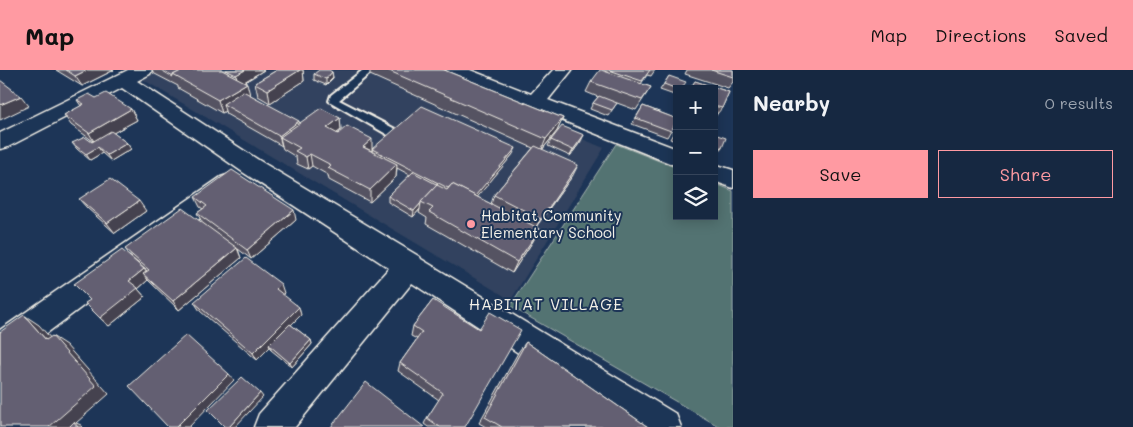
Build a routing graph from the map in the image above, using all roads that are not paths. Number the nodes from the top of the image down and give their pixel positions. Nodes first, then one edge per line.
1 (369, 70) edge
2 (453, 70) edge
3 (563, 70) edge
4 (133, 75) edge
5 (534, 103) junction
6 (399, 136) edge
7 (0, 142) edge
8 (673, 156) edge
9 (252, 167) junction
10 (718, 173) edge
11 (733, 179) edge
12 (410, 265) junction
13 (0, 349) edge
14 (272, 427) edge
15 (663, 427) edge

1 - 6 lane
2 - 5 street
3 - 5 street
4 - 7 street
4 - 9 street
5 - 8 street
9 - 12 street
9 - 13 street
10 - 11 street
12 - 14 street
12 - 15 street

